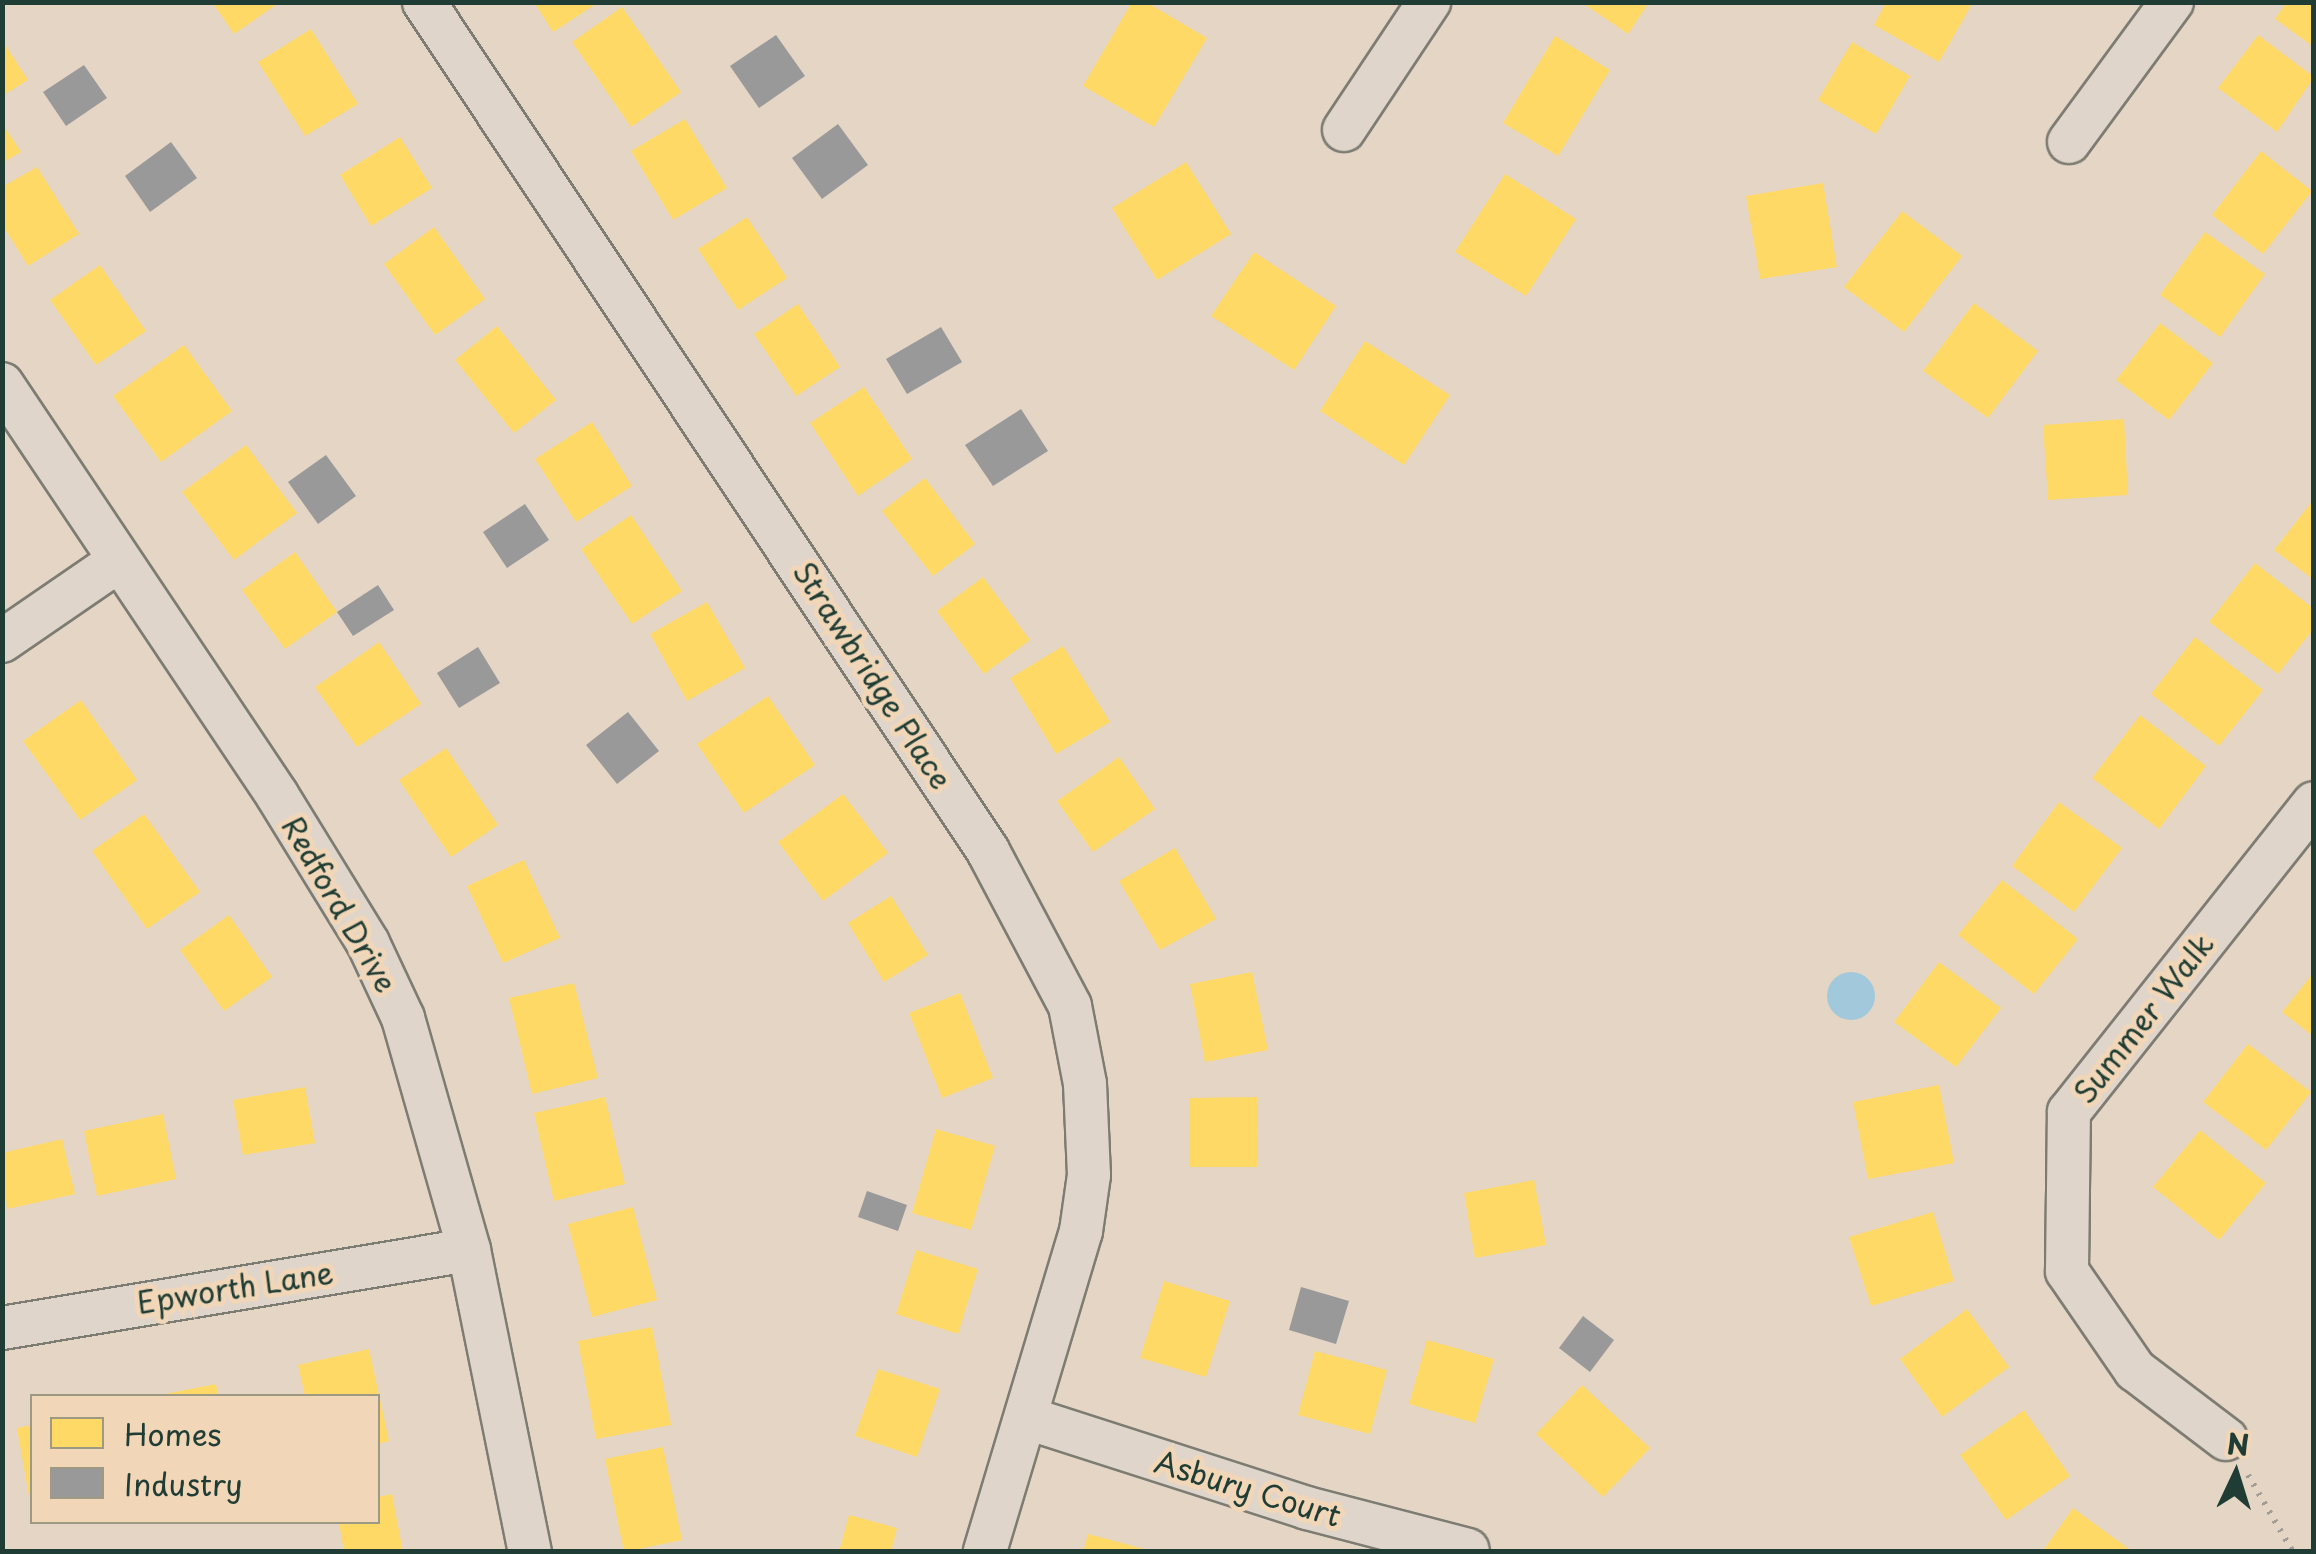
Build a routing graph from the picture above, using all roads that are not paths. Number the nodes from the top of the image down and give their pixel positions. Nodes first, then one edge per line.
1 (424, 2) edge
2 (1429, 2) edge
3 (2172, 2) edge
4 (1344, 130) dead end
5 (2069, 142) dead end
6 (2, 384) edge
7 (118, 562) junction
8 (2, 641) edge
9 (2314, 802) edge
10 (469, 1250) junction
11 (2, 1328) edge
12 (1030, 1419) junction
13 (2226, 1440) road end
14 (1468, 1550) edge
15 (530, 1552) edge
16 (986, 1552) edge

1 - 12 street, Strawbridge Place
2 - 4 street
3 - 5 street
6 - 7 street, Redford Drive
7 - 8 street
7 - 10 street, Redford Drive
9 - 13 street, Summer Walk
10 - 11 street, Epworth Lane
10 - 15 street, Redford Drive
12 - 14 street, Asbury Court
12 - 16 street, Strawbridge Place

